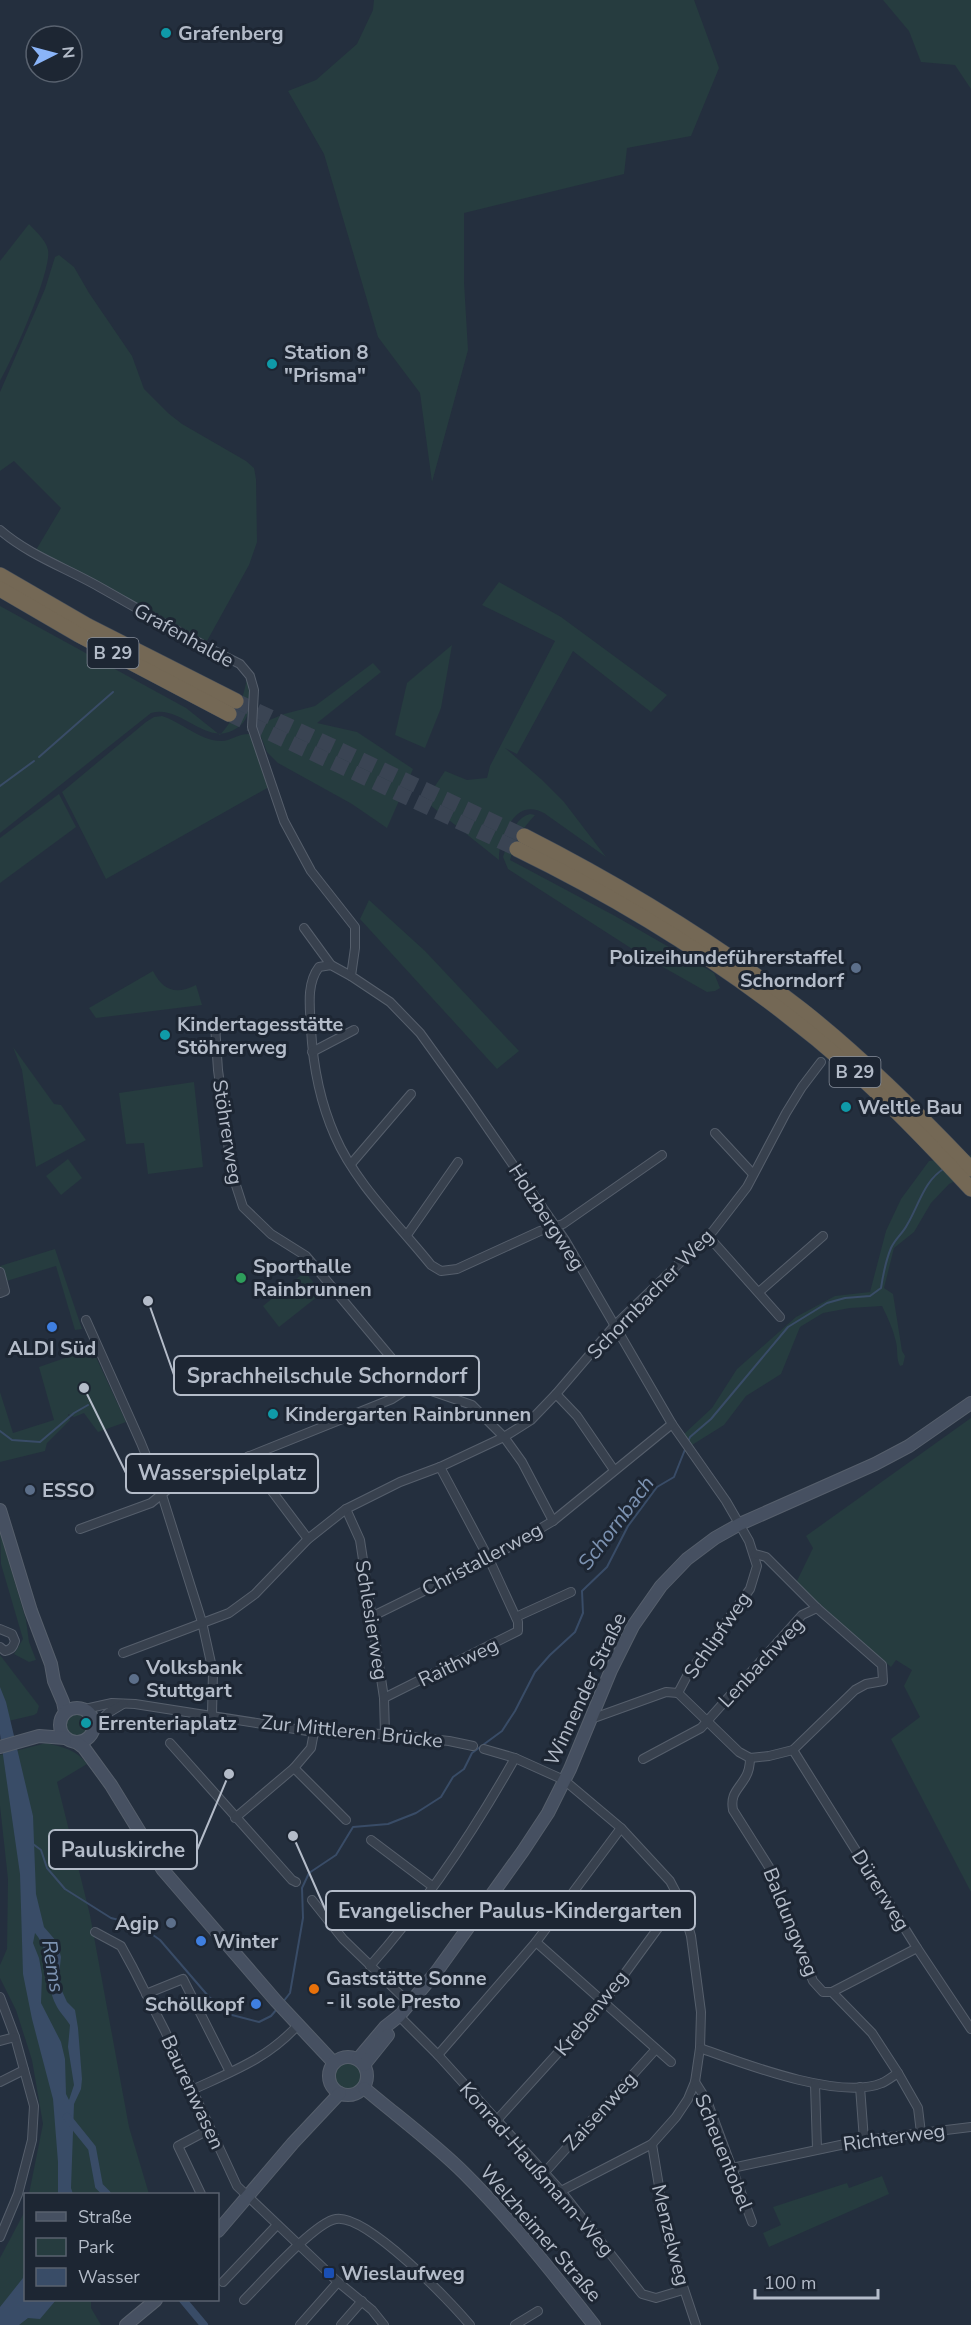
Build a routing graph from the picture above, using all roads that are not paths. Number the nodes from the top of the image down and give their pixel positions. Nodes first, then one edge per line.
1 (0, 530) edge
2 (0, 575) edge
3 (0, 589) edge
4 (520, 843) tunnel mouth
5 (304, 928) dead end
6 (331, 964) junction
7 (729, 964) junction
8 (351, 976) junction
9 (215, 1025) dead end
10 (354, 1030) dead end
11 (312, 1052) junction
12 (821, 1062) dead end
13 (411, 1095) dead end
14 (715, 1133) dead end
15 (662, 1155) dead end
16 (458, 1162) dead end
17 (351, 1164) junction
18 (971, 1169) edge
19 (753, 1174) junction
20 (971, 1189) edge
21 (556, 1226) junction
22 (406, 1235) junction
23 (708, 1236) junction
24 (823, 1236) dead end
25 (0, 1272) edge
26 (759, 1292) junction
27 (0, 1293) edge
28 (780, 1317) dead end
29 (86, 1320) dead end
30 (615, 1325) junction
31 (414, 1385) junction
32 (556, 1394) junction
33 (971, 1403) edge
34 (672, 1424) junction
35 (504, 1437) junction
36 (249, 1456) junction
37 (440, 1467) junction
38 (614, 1470) junction
39 (162, 1495) junction
40 (346, 1509) junction
41 (0, 1510) edge
42 (553, 1521) junction
43 (740, 1524) junction
44 (80, 1529) dead end
45 (308, 1539) junction
46 (755, 1554) junction
47 (489, 1559) junction
48 (571, 1592) dead end
49 (818, 1608) junction
50 (371, 1617) junction
51 (516, 1617) junction
52 (202, 1622) junction
53 (0, 1629) edge
54 (0, 1647) edge
55 (123, 1653) dead end
56 (51, 1665) junction
57 (678, 1693) junction
58 (384, 1698) junction
59 (124, 1704) junction
60 (82, 1708) junction
61 (212, 1714) junction
62 (63, 1716) junction
63 (591, 1719) junction
64 (707, 1720) junction
65 (93, 1730) junction
66 (314, 1732) junction
67 (385, 1734) junction
68 (39, 1736) junction
69 (71, 1740) junction
70 (170, 1743) dead end
71 (473, 1746) dead end
72 (0, 1747) edge
73 (484, 1749) dead end
74 (794, 1750) junction
75 (515, 1758) junction
76 (750, 1758) junction
77 (643, 1760) dead end
78 (294, 1768) junction
79 (564, 1780) junction
80 (111, 1785) junction
81 (235, 1818) junction
82 (346, 1820) dead end
83 (621, 1828) junction
84 (371, 1840) dead end
85 (296, 1882) dead end
86 (432, 1886) junction
87 (312, 1900) dead end
88 (681, 1902) junction
89 (95, 1932) dead end
90 (536, 1942) junction
91 (917, 1948) junction
92 (370, 1966) junction
93 (832, 1992) junction
94 (146, 1994) junction
95 (0, 1997) edge
96 (604, 2002) junction
97 (409, 2003) junction
98 (285, 2011) junction
99 (399, 2016) junction
100 (298, 2025) junction
101 (971, 2029) edge
102 (15, 2037) junction
103 (0, 2041) edge
104 (700, 2048) junction
105 (656, 2049) junction
106 (438, 2055) junction
107 (337, 2061) junction
108 (361, 2062) junction
109 (671, 2062) dead end
110 (24, 2070) junction
111 (230, 2072) junction
112 (898, 2073) junction
113 (0, 2082) edge
114 (695, 2082) junction
115 (365, 2083) junction
116 (815, 2084) junction
117 (860, 2087) junction
118 (192, 2090) junction
119 (337, 2091) junction
120 (496, 2120) junction
121 (971, 2127) edge
122 (210, 2129) junction
123 (921, 2133) junction
124 (864, 2140) junction
125 (652, 2144) junction
126 (817, 2149) junction
127 (732, 2168) junction
128 (544, 2172) junction
129 (561, 2191) junction
130 (201, 2193) edge
131 (248, 2197) junction
132 (752, 2222) dead end
133 (277, 2225) junction
134 (219, 2226) edge
135 (0, 2237) edge
136 (299, 2245) junction
137 (223, 2282) dead end
138 (338, 2282) junction
139 (683, 2290) junction
140 (244, 2300) dead end
141 (155, 2301) edge
142 (362, 2301) junction
143 (538, 2312) dead end
144 (126, 2325) edge
145 (300, 2325) edge
146 (341, 2325) edge
147 (384, 2325) edge
148 (470, 2325) edge
149 (515, 2325) edge
150 (594, 2325) edge
151 (696, 2325) edge

1 - 8 street, Grafenhalde
2 - 3 highway, B 29
4 - 7 highway, B 29
5 - 6 street
6 - 8 street, Holzbergweg
6 - 11 street
7 - 18 highway, B 29
7 - 20 highway, B 29
8 - 21 street, Holzbergweg
9 - 31 street, Stöhrerweg
10 - 11 street
11 - 17 street
12 - 19 street, Schornbacher Weg
13 - 17 street
14 - 19 street
15 - 21 street
16 - 22 street
17 - 22 street
19 - 23 street, Schornbacher Weg
21 - 22 street
21 - 30 street, Holzbergweg
23 - 26 street
23 - 30 street, Schornbacher Weg
24 - 26 street
25 - 27 street
26 - 28 street
29 - 39 street
30 - 32 street, Schornbacher Weg
30 - 34 street, Holzbergweg
31 - 35 street
31 - 36 street
32 - 35 street, Schornbacher Weg
32 - 38 street
33 - 43 main road, Winnender Straße
34 - 38 street, Christallerweg
34 - 43 street, Holzbergweg
35 - 37 street, Schornbacher Weg
35 - 42 street
36 - 39 street
36 - 45 street
37 - 40 street, Schornbacher Weg
37 - 47 street, Raithweg
38 - 42 street, Christallerweg
39 - 44 street
39 - 52 street
40 - 45 street, Schornbacher Weg
40 - 50 street, Schlesierweg
41 - 56 main road
42 - 47 street, Christallerweg
43 - 46 street
43 - 63 main road, Winnender Straße
45 - 52 street, Schornbacher Weg
46 - 49 street
46 - 57 street, Schlipfweg
47 - 50 street, Christallerweg
47 - 51 street, Raithweg
48 - 51 street, Raithweg
49 - 64 street, Lenbachweg
49 - 74 street
50 - 58 street, Schlesierweg
51 - 58 street, Raithweg
52 - 55 street, Schornbacher Weg
52 - 61 street
53 - 54 street
56 - 60 main road
56 - 62 main road
57 - 63 street, Schlipfweg
57 - 64 street
58 - 67 street, Schlesierweg
59 - 60 street, Zur Mittleren Brücke
59 - 61 street, Zur Mittleren Brücke
59 - 65 street
60 - 62 main road
60 - 65 main road
61 - 66 street, Zur Mittleren Brücke
62 - 68 main road
62 - 69 main road
63 - 79 main road, Winnender Straße
64 - 76 street
64 - 77 street, Lenbachweg
65 - 69 main road
65 - 80 main road
66 - 67 street, Zur Mittleren Brücke
66 - 78 street
67 - 71 street, Zur Mittleren Brücke
68 - 69 main road
68 - 72 main road
69 - 80 main road
70 - 81 street
73 - 75 street
74 - 76 street
74 - 91 street, Dürerweg
75 - 79 street
75 - 86 street
76 - 93 street, Baldungweg
78 - 81 street
78 - 82 street
79 - 83 street
79 - 97 main road, Winnender Straße
80 - 98 main road
81 - 85 street
83 - 88 street
83 - 90 street
84 - 86 street
86 - 92 street
87 - 92 street
88 - 96 street, Krebenweg
88 - 104 street
89 - 94 street, Baurenwasen
90 - 96 street
90 - 106 street
91 - 93 street
91 - 101 street, Dürerweg
92 - 97 street
93 - 112 street, Baldungweg
94 - 111 street
94 - 118 street, Baurenwasen
95 - 102 street
96 - 105 street
96 - 120 street, Krebenweg
97 - 99 main road, Winnender Straße
98 - 100 main road
98 - 107 main road
99 - 106 street, Konrad-Haußmann-Weg
99 - 108 main road, Winnender Straße
100 - 107 main road
100 - 111 street
102 - 103 street
102 - 110 street
104 - 114 street
104 - 116 street
105 - 109 street
105 - 128 street, Zaisenweg
106 - 120 street, Konrad-Haußmann-Weg
107 - 108 main road
107 - 119 main road
108 - 115 main road
110 - 113 street
110 - 135 street
111 - 118 street
112 - 117 street
112 - 123 street, Baldungweg
114 - 125 street
114 - 127 street, Scheuentobel
115 - 119 main road
115 - 150 main road, Welzheimer Straße
116 - 117 street
116 - 126 street, Richterweg
117 - 124 street
118 - 122 street, Baurenwasen
119 - 131 main road
120 - 128 street, Konrad-Haußmann-Weg
121 - 123 street, Richterweg
122 - 130 street
122 - 131 street, Baurenwasen
123 - 124 street, Richterweg
124 - 126 street, Richterweg
125 - 129 street
125 - 139 street, Menzelweg
126 - 127 street, Richterweg
127 - 132 street, Scheuentobel
128 - 129 street, Konrad-Haußmann-Weg
129 - 139 street, Konrad-Haußmann-Weg
131 - 133 street, Baurenwasen
131 - 134 main road
133 - 136 street, Baurenwasen
133 - 137 street
136 - 138 street, Baurenwasen
136 - 140 street
136 - 148 street
138 - 142 street, Baurenwasen
138 - 145 street
139 - 151 street, Menzelweg
141 - 144 main road
142 - 146 street
142 - 147 street, Baurenwasen
143 - 149 street

